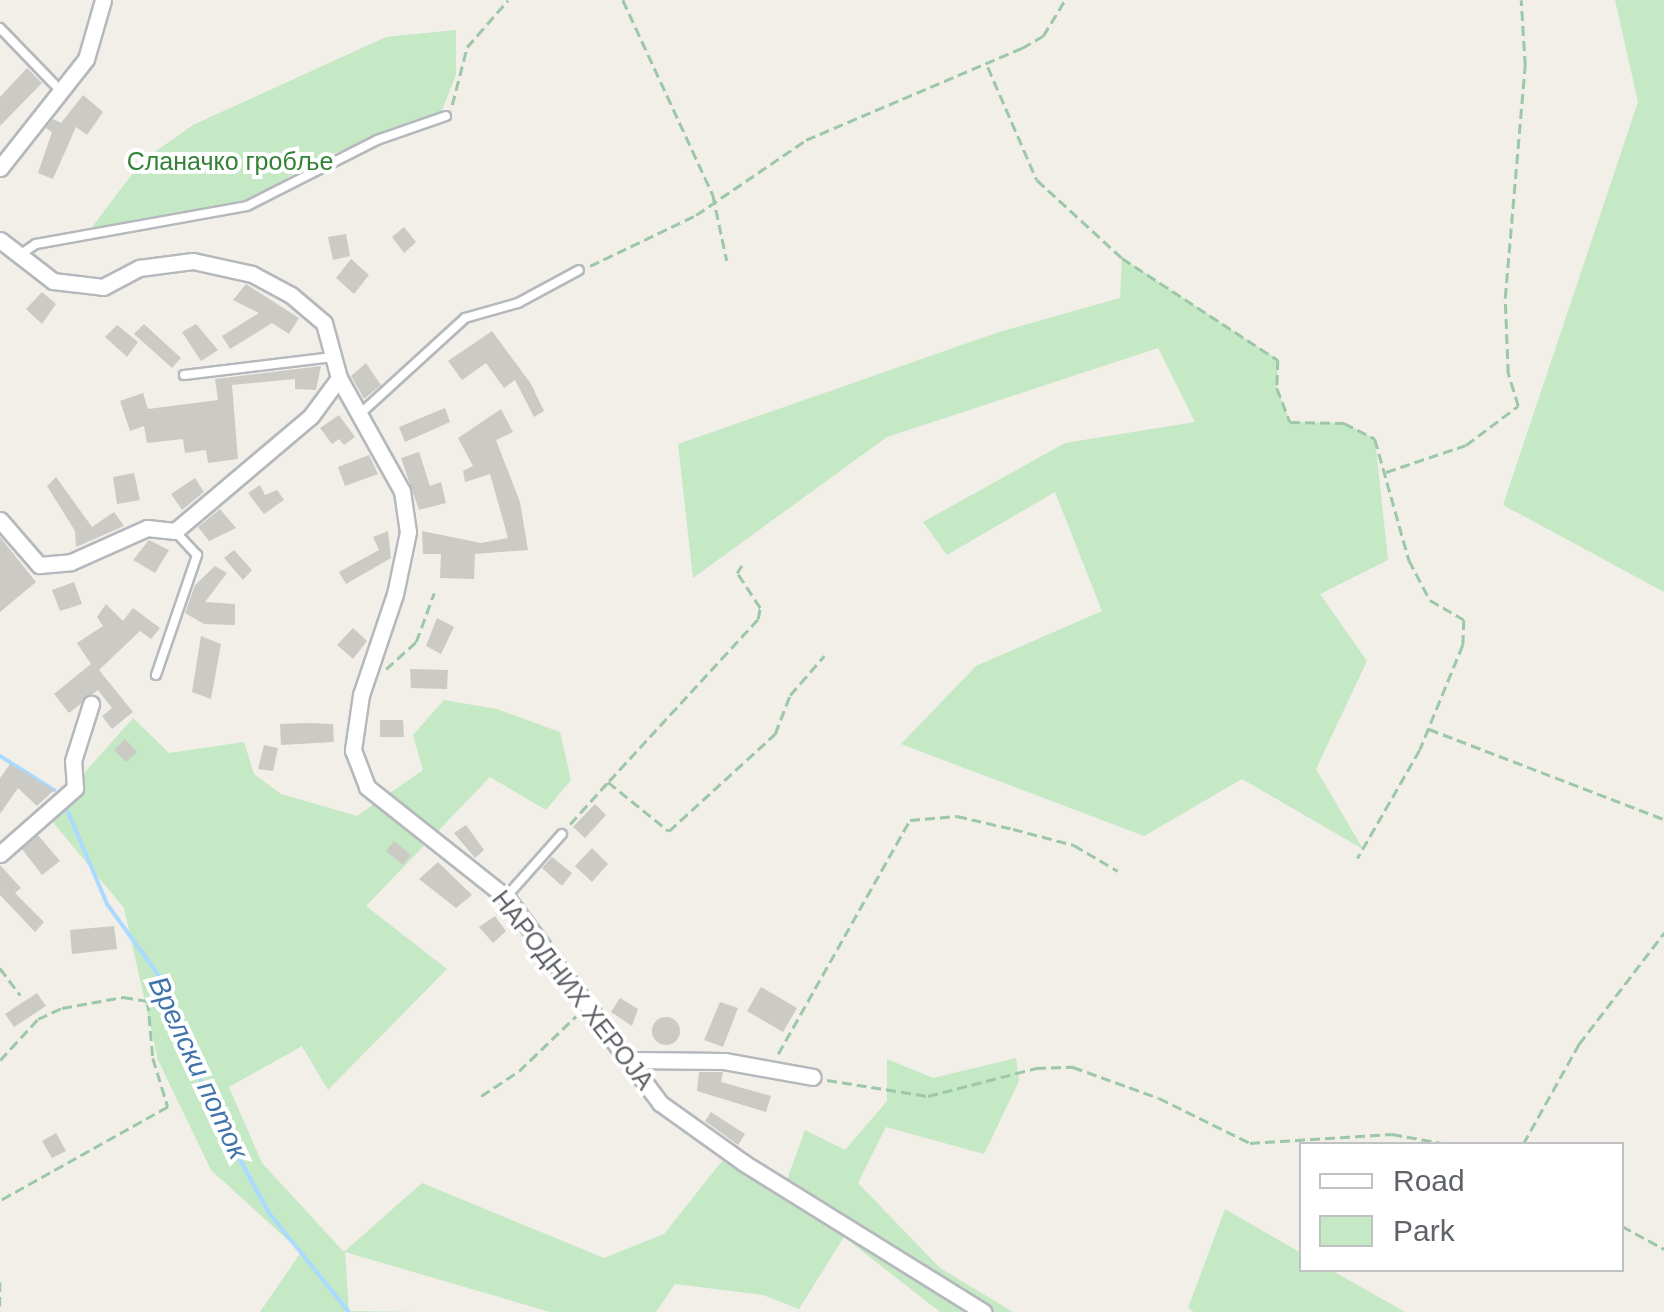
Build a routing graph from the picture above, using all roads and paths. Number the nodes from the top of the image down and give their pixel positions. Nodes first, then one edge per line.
1 (103, 0) edge
2 (508, 0) edge
3 (623, 0) edge
4 (1066, 0) edge
5 (1521, 0) edge
6 (0, 28) edge
7 (988, 67) junction
8 (59, 90) junction
9 (446, 116) joint
10 (0, 168) edge
11 (714, 204) junction
12 (0, 240) edge
13 (21, 254) junction
14 (727, 260) dead end
15 (579, 270) joint
16 (333, 357) junction
17 (184, 375) dead end
18 (340, 378) junction
19 (361, 413) junction
20 (1385, 473) junction
21 (0, 520) edge
22 (175, 531) junction
23 (742, 565) dead end
24 (434, 593) dead end
25 (824, 656) dead end
26 (156, 675) dead end
27 (368, 676) junction
28 (92, 704) dead end
29 (1429, 729) junction
30 (608, 782) junction
31 (1664, 819) edge
32 (562, 834) joint
33 (0, 854) edge
34 (1358, 858) dead end
35 (1118, 871) dead end
36 (506, 897) junction
37 (1664, 933) edge
38 (0, 968) edge
39 (20, 995) dead end
40 (584, 1008) junction
41 (0, 1060) edge
42 (630, 1060) junction
43 (770, 1069) junction
44 (813, 1077) joint
45 (481, 1096) dead end
46 (1324, 1142) edge
47 (1436, 1142) edge
48 (1524, 1142) edge
49 (1299, 1144) edge
50 (0, 1201) edge
51 (1624, 1227) edge
52 (1664, 1249) edge
53 (0, 1282) edge
54 (0, 1306) edge
55 (983, 1312) edge

1 - 8 street
2 - 9 path
3 - 11 path
4 - 7 path
5 - 20 path
6 - 8 lane
7 - 11 path
7 - 20 path
8 - 10 street
9 - 13 lane
11 - 14 path
11 - 15 path
12 - 13 street, НАРОДНИХ ХЕРОЈА
13 - 16 street, НАРОДНИХ ХЕРОЈА
15 - 19 lane
16 - 17 lane
16 - 18 street, НАРОДНИХ ХЕРОЈА
18 - 19 street, НАРОДНИХ ХЕРОЈА
18 - 22 street
19 - 27 street, НАРОДНИХ ХЕРОЈА
20 - 29 path
21 - 22 street
22 - 26 lane
23 - 30 path
24 - 27 path
25 - 30 path
27 - 36 street, НАРОДНИХ ХЕРОЈА
28 - 33 street
29 - 31 path
29 - 34 path
30 - 32 path
32 - 36 lane
35 - 43 path
36 - 40 street, НАРОДНИХ ХЕРОЈА
37 - 48 path
38 - 39 path
40 - 42 street, НАРОДНИХ ХЕРОЈА
40 - 45 path
41 - 50 path
42 - 43 street
42 - 55 street, НАРОДНИХ ХЕРОЈА
43 - 44 street
44 - 49 path
46 - 47 path
51 - 52 path
53 - 54 path

